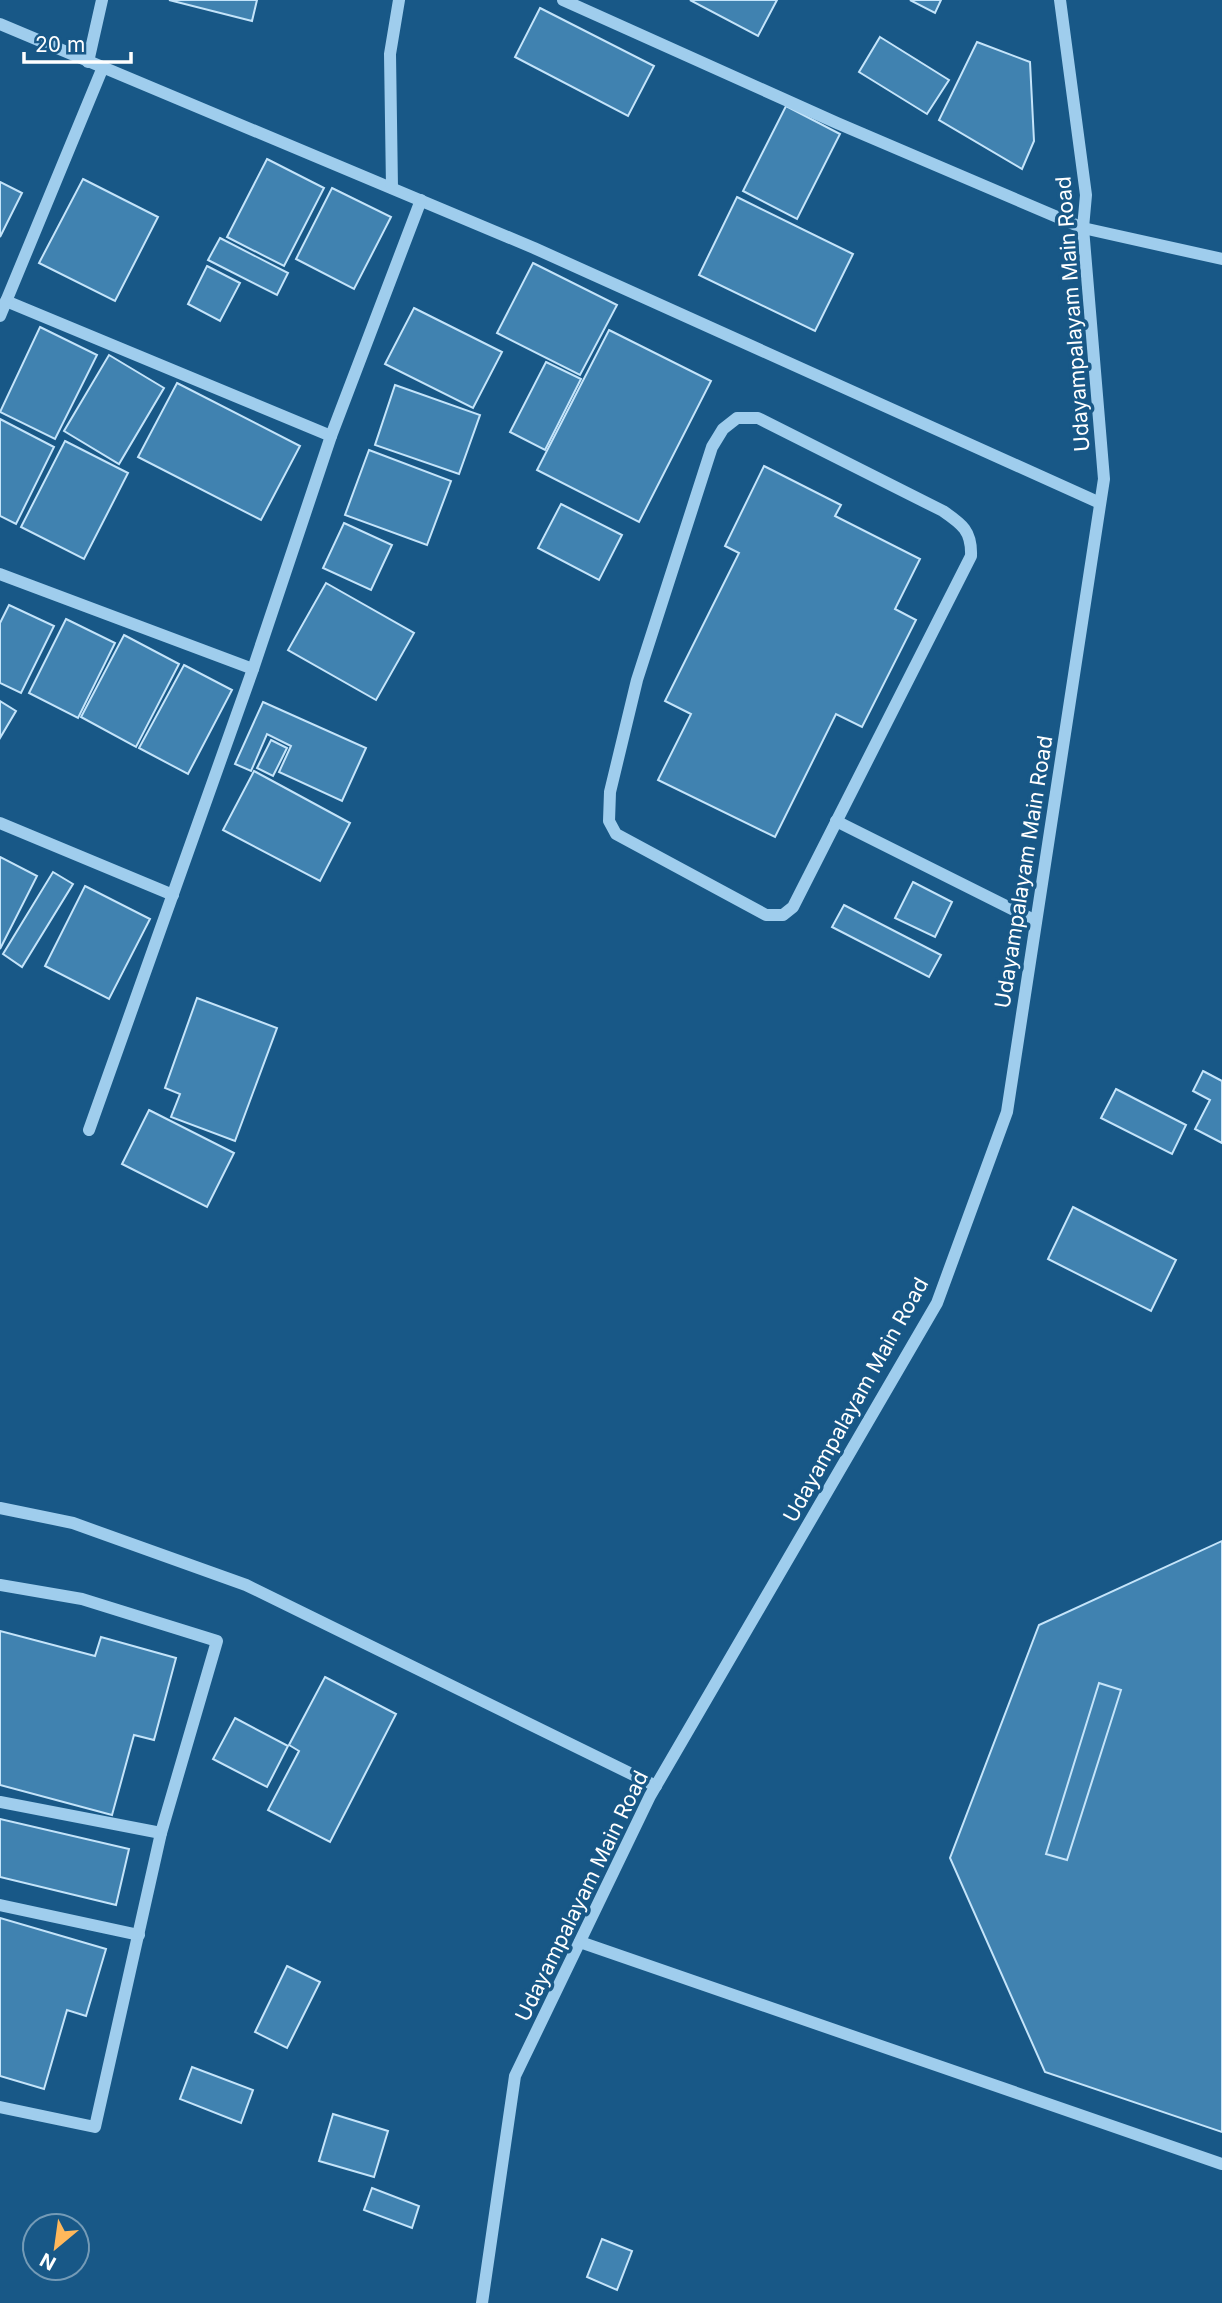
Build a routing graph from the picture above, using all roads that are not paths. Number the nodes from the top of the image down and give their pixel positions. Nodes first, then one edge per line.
1 (102, 0) edge
2 (399, 0) edge
3 (563, 0) edge
4 (1060, 0) edge
5 (0, 24) edge
6 (88, 62) junction
7 (103, 67) junction
8 (392, 188) junction
9 (421, 200) junction
10 (1083, 228) junction
11 (1222, 259) edge
12 (6, 301) junction
13 (0, 316) edge
14 (331, 436) junction
15 (1100, 503) junction
16 (0, 574) edge
17 (253, 669) junction
18 (835, 821) junction
19 (0, 823) edge
20 (173, 895) junction
21 (1036, 921) junction
22 (89, 1130) dead end
23 (0, 1508) edge
24 (0, 1585) edge
25 (656, 1786) junction
26 (0, 1802) edge
27 (161, 1833) junction
28 (0, 1905) edge
29 (139, 1934) junction
30 (580, 1942) junction
31 (0, 2107) edge
32 (1222, 2164) edge
33 (482, 2303) edge

1 - 6 street
2 - 8 street
3 - 10 street
4 - 10 street, Udayampalayam Main Road
5 - 6 street
6 - 7 street
7 - 8 street
7 - 12 street
8 - 9 street
9 - 14 street
9 - 15 street
10 - 11 street
10 - 15 street, Udayampalayam Main Road
12 - 13 street
12 - 14 street
14 - 17 street
15 - 21 street, Udayampalayam Main Road
16 - 17 street
17 - 20 street
18 - 18 street
18 - 21 street
19 - 20 street
20 - 22 street
21 - 25 street, Udayampalayam Main Road
23 - 25 street
24 - 27 street
25 - 30 street, Udayampalayam Main Road
26 - 27 street
27 - 29 street
28 - 29 street
29 - 31 street
30 - 32 street
30 - 33 street, Udayampalayam Main Road

